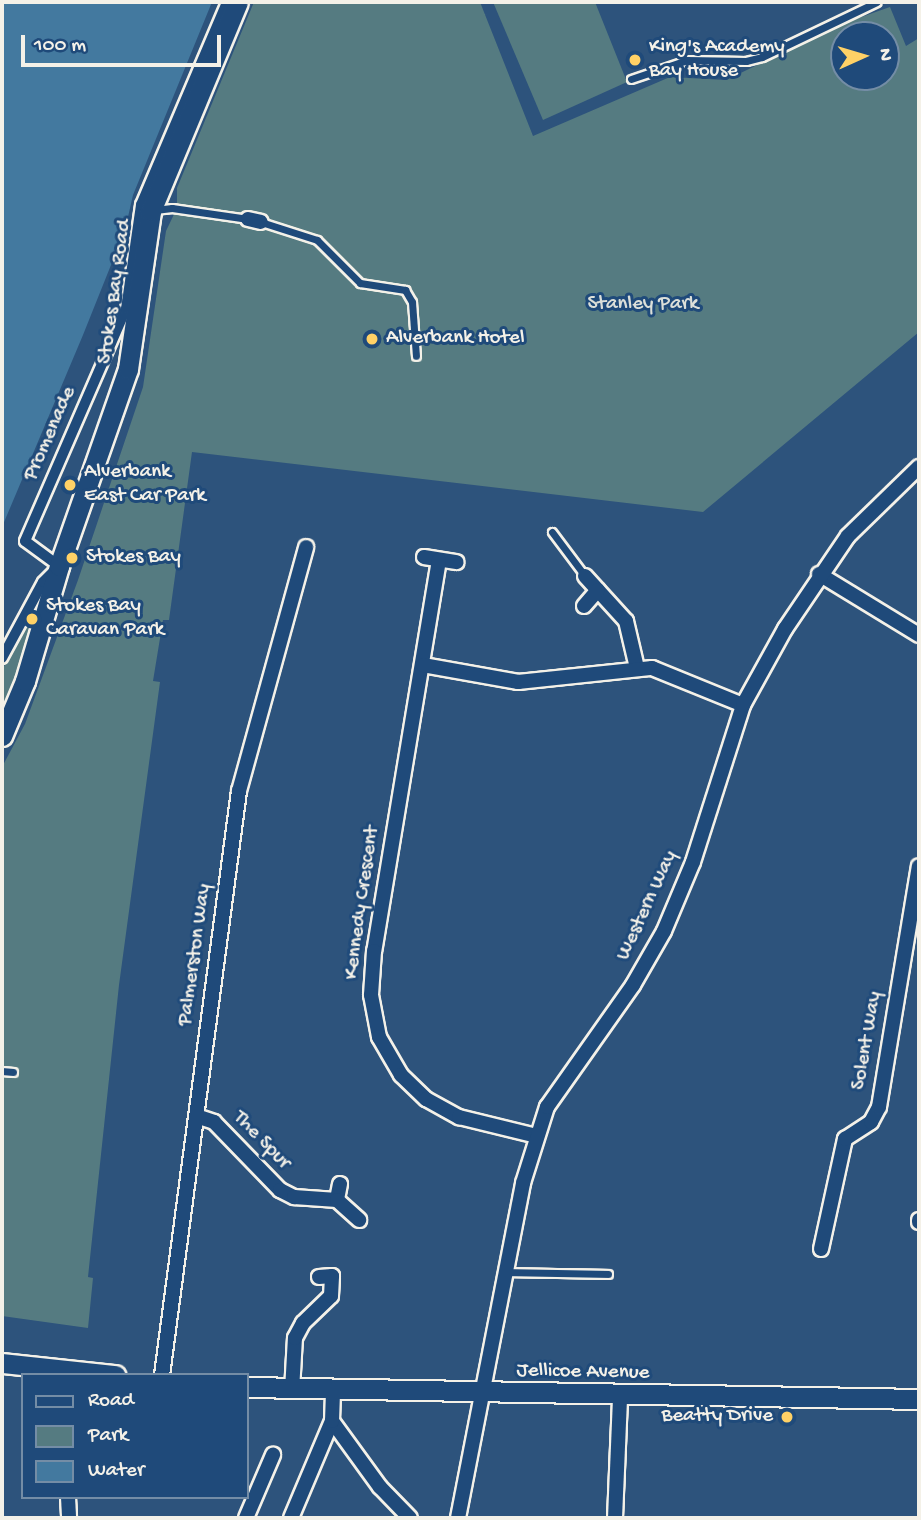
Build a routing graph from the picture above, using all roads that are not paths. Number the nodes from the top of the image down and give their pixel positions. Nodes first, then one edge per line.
1 (227, 2) edge
2 (238, 2) edge
3 (877, 2) edge
4 (631, 79) dead end
5 (151, 211) junction
6 (416, 356) dead end
7 (919, 467) edge
8 (552, 531) dead end
9 (306, 547) dead end
10 (457, 562) dead end
11 (59, 566) junction
12 (819, 574) junction
13 (584, 576) joint
14 (597, 590) junction
15 (584, 606) dead end
16 (919, 635) edge
17 (2, 658) edge
18 (423, 664) junction
19 (637, 668) junction
20 (743, 705) junction
21 (2, 736) edge
22 (919, 866) edge
23 (2, 1072) edge
24 (13, 1072) dead end
25 (196, 1116) junction
26 (537, 1136) junction
27 (340, 1184) dead end
28 (337, 1200) junction
29 (359, 1220) dead end
30 (821, 1249) dead end
31 (506, 1272) junction
32 (608, 1274) dead end
33 (319, 1276) dead end
34 (2, 1363) edge
35 (96, 1373) edge
36 (162, 1373) edge
37 (248, 1387) edge
38 (292, 1391) junction
39 (333, 1391) junction
40 (481, 1394) junction
41 (620, 1397) junction
42 (919, 1399) edge
43 (332, 1421) junction
44 (273, 1455) dead end
45 (68, 1499) edge
46 (69, 1518) edge
47 (247, 1518) edge
48 (291, 1518) edge
49 (410, 1518) edge
50 (458, 1518) edge
51 (615, 1518) edge

1 - 11 street, Promenade
2 - 5 street, Stokes Bay Road
3 - 4 lane
5 - 6 lane, Stokes Bay Road
5 - 11 street, Stokes Bay Road
7 - 12 street, Western Way
8 - 13 lane
9 - 25 street, Palmerston Way
10 - 18 street, Kennedy Crescent
11 - 17 street
11 - 21 street, Stokes Bay Road
12 - 16 street
12 - 20 street, Western Way
13 - 14 street
14 - 15 street
14 - 19 street
18 - 19 street
18 - 26 street, Kennedy Crescent
19 - 20 street
20 - 26 street, Western Way
22 - 30 street, Solent Way
23 - 24 lane
25 - 28 street, The Spur
25 - 36 street, Palmerston Way
26 - 31 street, Western Way
27 - 28 street
28 - 29 street
31 - 32 lane
31 - 40 street, Western Way
33 - 38 street
34 - 35 street
37 - 38 street, Jellicoe Avenue
38 - 39 street, Jellicoe Avenue
39 - 40 street, Jellicoe Avenue
39 - 43 street
40 - 41 street, Jellicoe Avenue
40 - 50 street, Western Way
41 - 42 street, Jellicoe Avenue
41 - 51 street
43 - 48 street
43 - 49 street
44 - 47 street
45 - 46 street

